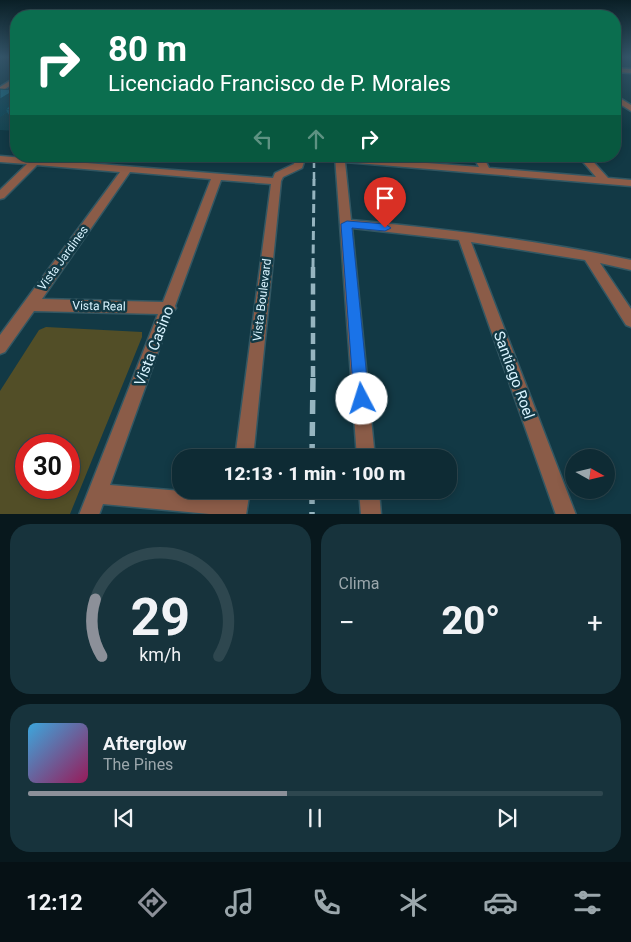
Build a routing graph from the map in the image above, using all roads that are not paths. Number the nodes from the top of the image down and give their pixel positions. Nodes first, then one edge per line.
1 (621, 101) edge
2 (631, 109) edge
3 (34, 162) edge
4 (46, 162) edge
5 (300, 162) edge
6 (340, 162) edge
7 (385, 162) edge
8 (481, 162) edge
9 (588, 162) edge
10 (127, 169) junction
11 (486, 171) junction
12 (217, 176) junction
13 (276, 181) junction
14 (605, 181) junction
15 (631, 183) edge
16 (0, 196) edge
17 (347, 224) junction
18 (462, 235) junction
19 (588, 255) junction
20 (631, 265) edge
21 (30, 304) junction
22 (169, 308) junction
23 (631, 321) edge
24 (0, 347) edge
25 (245, 449) edge
26 (365, 449) edge
27 (97, 494) junction
28 (370, 499) edge
29 (238, 504) edge
30 (89, 514) edge
31 (371, 514) edge
32 (566, 514) edge

1 - 2 street
3 - 16 street
4 - 10 street
5 - 13 street
6 - 17 street
7 - 11 street
8 - 11 street
9 - 14 street
10 - 12 street
10 - 21 street, Vista Jardines
11 - 14 street
12 - 13 street
12 - 22 street, Vista Casino
13 - 25 street, Vista Boulevard
14 - 15 street
17 - 18 street
17 - 26 street
18 - 19 street
18 - 32 street, Santiago Roel
19 - 20 street
19 - 23 street
21 - 22 street, Vista Real
21 - 24 street, Vista Jardines
22 - 27 street, Vista Casino
27 - 29 street
27 - 30 street, Vista Casino
28 - 31 street

